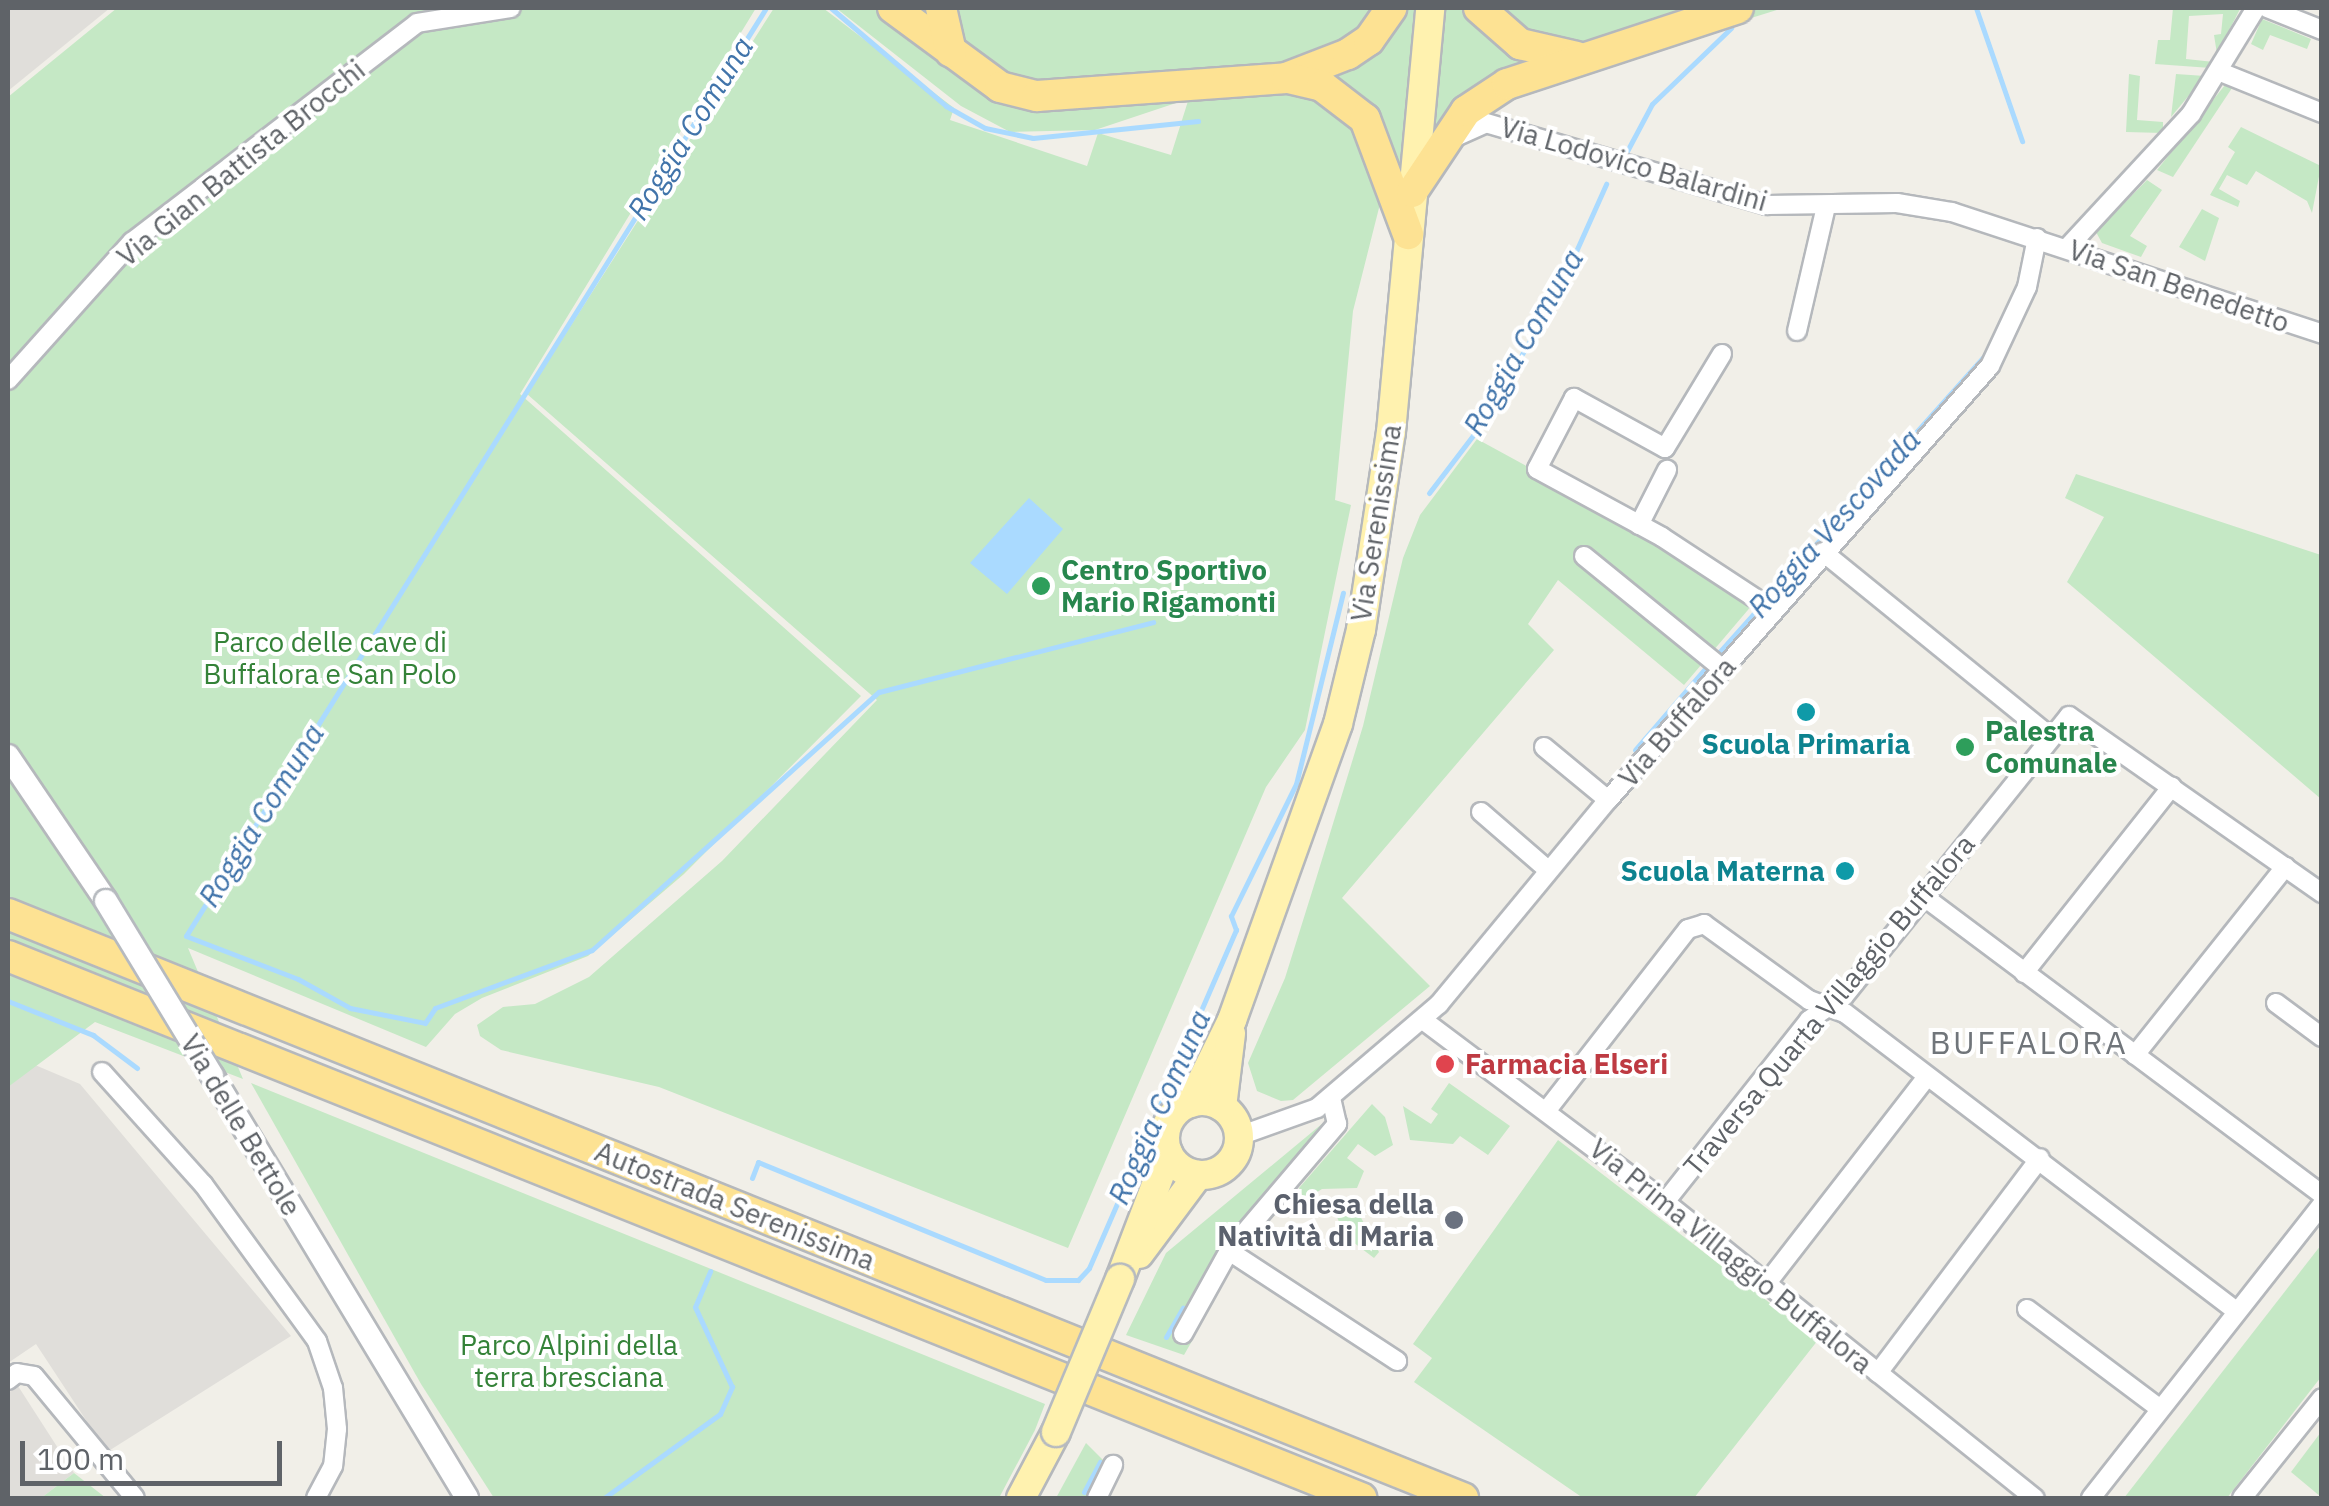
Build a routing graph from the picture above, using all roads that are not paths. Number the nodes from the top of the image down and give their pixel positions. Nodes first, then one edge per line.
1 (511, 8) edge
2 (893, 8) edge
3 (942, 8) edge
4 (1391, 8) edge
5 (1430, 8) edge
6 (1480, 8) edge
7 (1738, 8) edge
8 (2256, 8) edge
9 (2267, 8) edge
10 (2322, 30) edge
11 (951, 52) junction
12 (1580, 57) junction
13 (2218, 71) junction
14 (1286, 78) junction
15 (2322, 113) edge
16 (1446, 142) junction
17 (1412, 192) junction
18 (1826, 206) junction
19 (1408, 234) junction
20 (2037, 238) junction
21 (2067, 248) junction
22 (1797, 331) dead end
23 (2322, 334) edge
24 (1722, 354) dead end
25 (8, 380) edge
26 (1668, 470) dead end
27 (1640, 524) junction
28 (1823, 552) junction
29 (1584, 556) dead end
30 (1774, 610) junction
31 (1723, 669) junction
32 (2051, 737) junction
33 (1544, 747) dead end
34 (8, 756) edge
35 (2172, 786) junction
36 (1608, 800) junction
37 (1481, 812) dead end
38 (2285, 867) junction
39 (1548, 870) junction
40 (2322, 893) edge
41 (1923, 896) junction
42 (8, 914) edge
43 (8, 956) edge
44 (2024, 973) junction
45 (2276, 1003) dead end
46 (1827, 1006) junction
47 (1232, 1020) junction
48 (1423, 1020) junction
49 (2322, 1037) edge
50 (2135, 1055) junction
51 (102, 1072) dead end
52 (1927, 1077) junction
53 (1331, 1097) junction
54 (1191, 1103) junction
55 (1222, 1106) junction
56 (1546, 1110) junction
57 (1239, 1136) junction
58 (1168, 1153) junction
59 (2040, 1158) junction
60 (1198, 1175) junction
61 (2322, 1195) edge
62 (1665, 1202) junction
63 (2322, 1204) edge
64 (1229, 1251) junction
65 (1120, 1279) junction
66 (1767, 1283) junction
67 (2028, 1308) dead end
68 (2236, 1312) junction
69 (1183, 1334) dead end
70 (1397, 1361) dead end
71 (1878, 1373) junction
72 (8, 1380) edge
73 (2322, 1398) edge
74 (2158, 1408) junction
75 (1114, 1465) dead end
76 (135, 1498) edge
77 (316, 1498) edge
78 (468, 1498) edge
79 (1022, 1498) edge
80 (1096, 1498) edge
81 (1362, 1498) edge
82 (1463, 1498) edge
83 (2035, 1498) edge
84 (2092, 1498) edge
85 (2242, 1498) edge

1 - 25 street, Via Gian Battista Brocchi
2 - 11 highway
3 - 11 highway
4 - 14 highway
5 - 17 main road, Via Serenissima
6 - 12 highway
7 - 12 highway
8 - 13 street
9 - 10 street
11 - 14 highway
12 - 16 highway
13 - 15 street
13 - 21 street
14 - 19 highway
16 - 17 highway
16 - 18 street, Via Lodovico Balardini
17 - 19 main road, Via Serenissima
18 - 20 street, Via Lodovico Balardini
18 - 22 street
19 - 47 main road, Via Serenissima
20 - 21 street, Via San Benedetto
20 - 28 street, Via Buffalora
21 - 23 street, Via San Benedetto
24 - 27 street
26 - 27 street
27 - 30 street
28 - 30 street, Via Buffalora
28 - 32 street
29 - 31 street
30 - 31 street, Via Buffalora
31 - 36 street, Via Buffalora
32 - 35 street, Traversa Quarta Villaggio Buffalora
32 - 41 street, Traversa Quarta Villaggio Buffalora
33 - 36 street, Via Buffalora
34 - 78 main road, Via delle Bettole, bridge
35 - 38 street
35 - 44 street
36 - 39 street, Via Buffalora
37 - 39 street
38 - 40 street
38 - 50 street
39 - 48 street, Via Buffalora
41 - 44 street
41 - 46 street, Traversa Quarta Villaggio Buffalora
42 - 82 highway, Autostrada Serenissima
43 - 81 highway, Autostrada Serenissima
44 - 50 street
45 - 49 street
46 - 52 street
46 - 56 street
46 - 62 street, Traversa Quarta Villaggio Buffalora
47 - 54 main road, Via Serenissima
47 - 55 main road, Via Serenissima
48 - 53 street, Via Buffalora
48 - 56 street, Via Prima Villaggio Buffalora
50 - 61 street
51 - 77 street, Via delle Bettole
52 - 59 street
52 - 66 street
53 - 57 street, Via Buffalora
53 - 64 street
54 - 55 main road
54 - 58 main road, Via Serenissima
55 - 57 main road
56 - 62 street, Via Prima Villaggio Buffalora
57 - 60 main road, Via Serenissima
58 - 60 main road
58 - 65 main road, Via Serenissima
59 - 68 street
59 - 71 street
60 - 65 main road, Via Serenissima
62 - 66 street, Via Prima Villaggio Buffalora
63 - 68 street
64 - 69 street
64 - 70 street
65 - 79 main road, Via Serenissima, bridge
66 - 71 street, Via Prima Villaggio Buffalora
67 - 74 street
68 - 74 street
71 - 83 street, Via Prima Villaggio Buffalora
72 - 76 street
73 - 85 street
74 - 84 street
75 - 80 street

